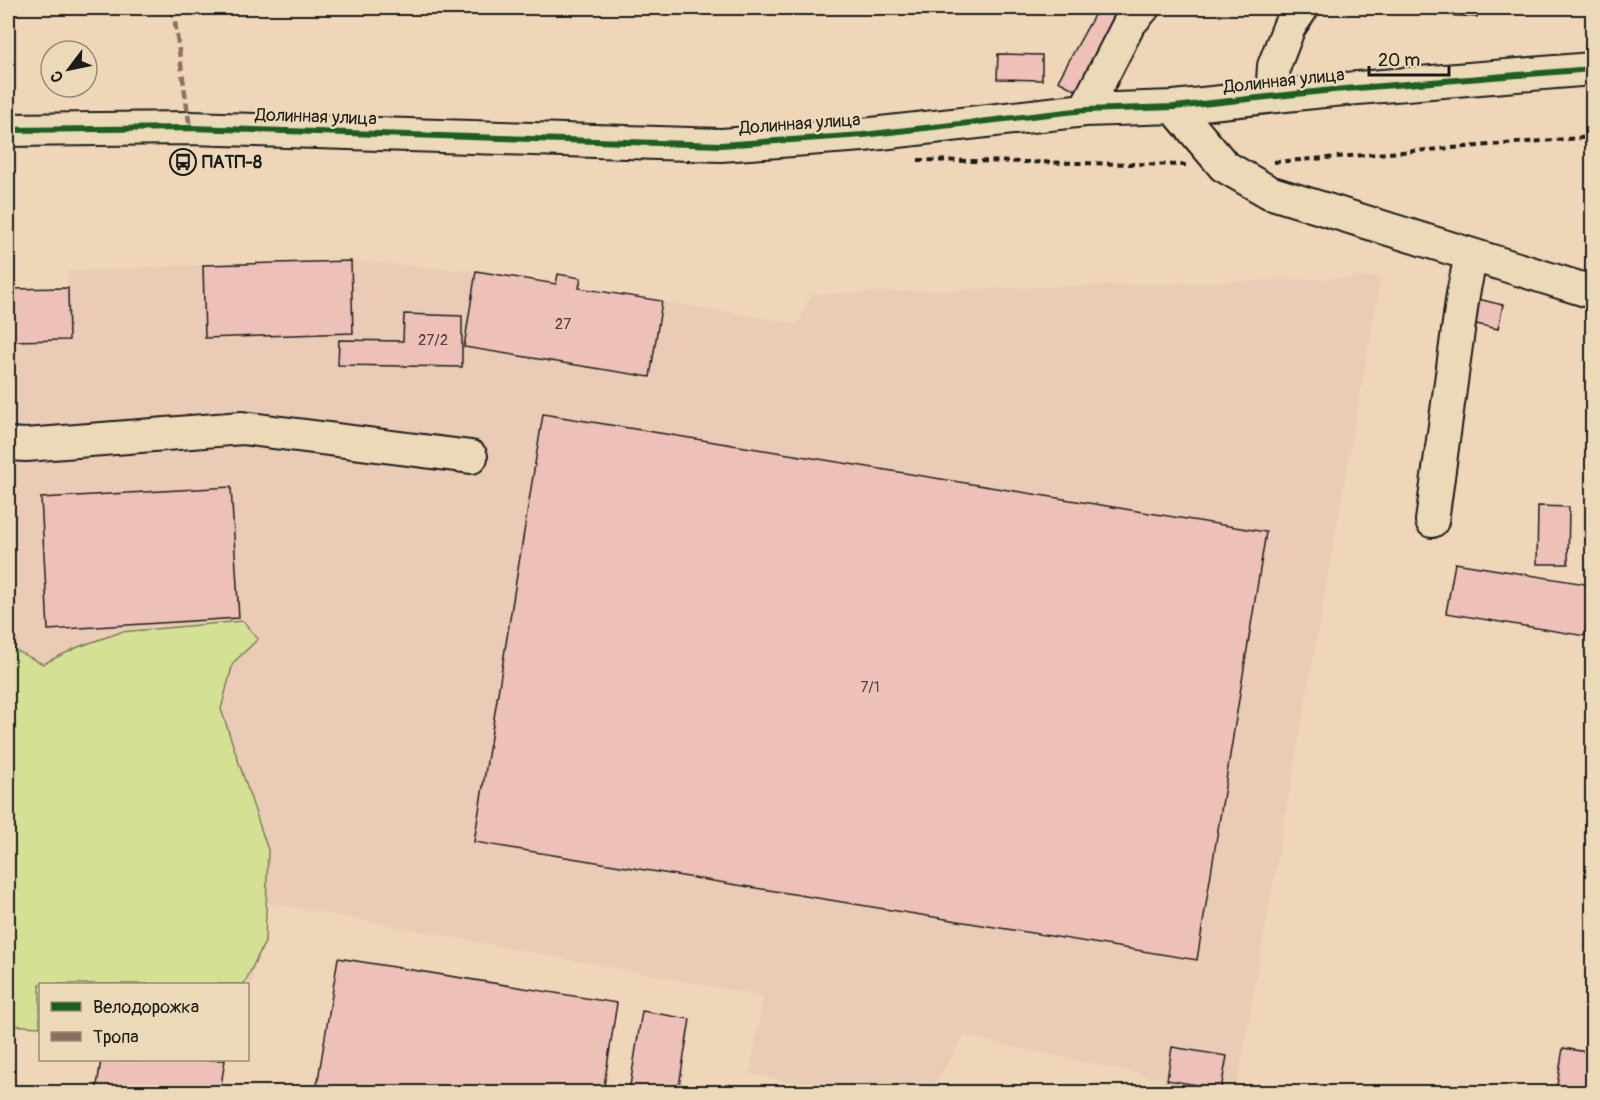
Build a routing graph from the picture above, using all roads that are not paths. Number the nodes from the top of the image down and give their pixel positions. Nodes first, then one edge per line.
1 (1143, 8) edge
2 (1302, 8) edge
3 (1593, 69) edge
4 (1272, 96) junction
5 (1174, 107) junction
6 (1084, 110) junction
7 (8, 130) edge
8 (1471, 255) junction
9 (1593, 292) edge
10 (8, 444) edge
11 (471, 457) dead end
12 (1432, 521) dead end

1 - 6 street
2 - 4 street
3 - 4 street, Долинная улица
4 - 5 street, Долинная улица
5 - 6 street, Долинная улица
5 - 8 street
6 - 7 street, Долинная улица
8 - 9 street
8 - 12 street
10 - 11 street

